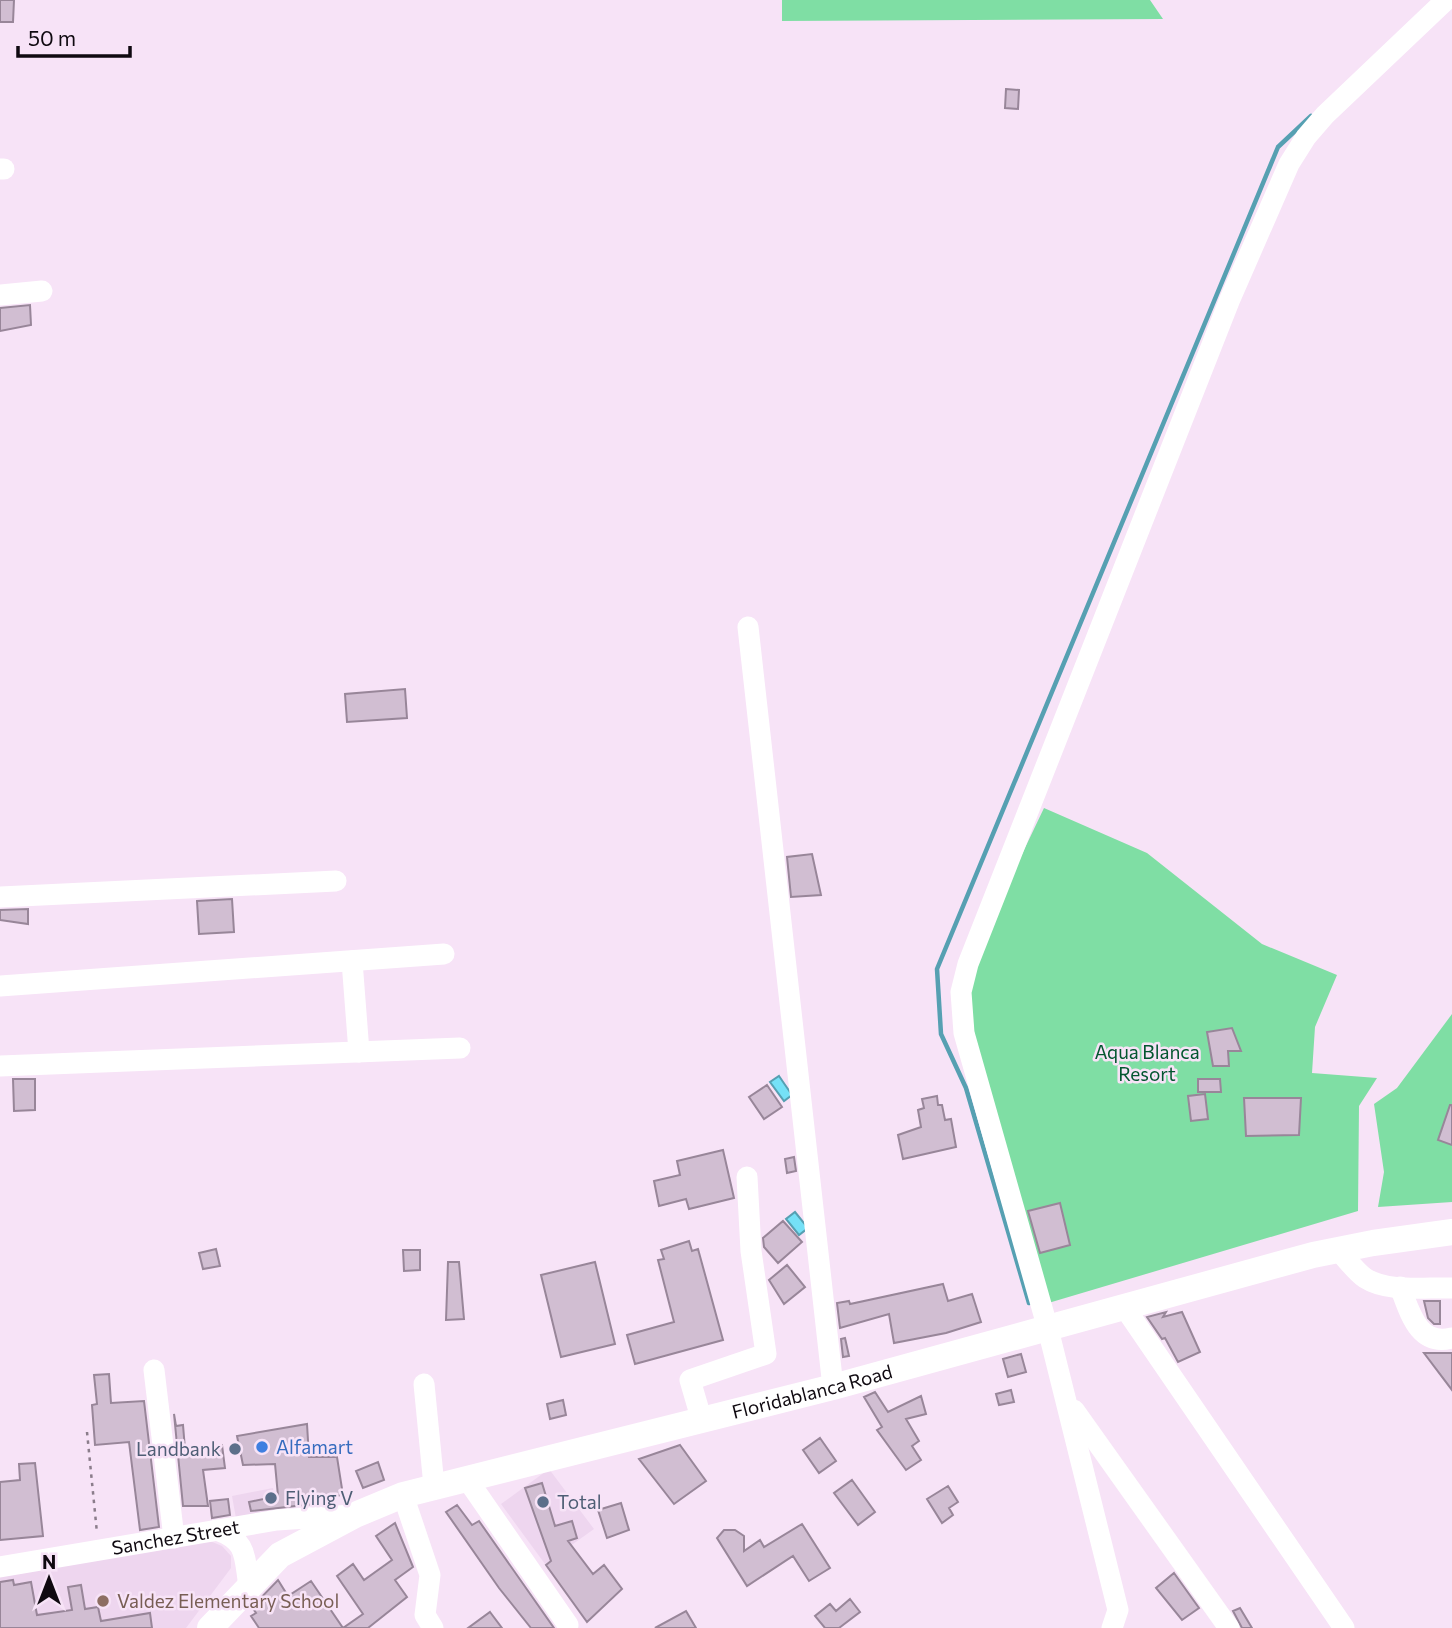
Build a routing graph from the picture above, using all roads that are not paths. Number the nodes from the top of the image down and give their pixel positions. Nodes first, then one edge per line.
1 (1446, 0) edge
2 (42, 291) dead end
3 (0, 295) edge
4 (748, 627) dead end
5 (336, 881) dead end
6 (0, 897) edge
7 (444, 954) dead end
8 (352, 961) junction
9 (0, 986) edge
10 (460, 1048) dead end
11 (359, 1052) junction
12 (0, 1066) edge
13 (747, 1177) dead end
14 (1452, 1233) edge
15 (1338, 1250) junction
16 (1400, 1287) junction
17 (1452, 1288) edge
18 (1125, 1308) junction
19 (1048, 1329) junction
20 (1452, 1338) edge
21 (154, 1370) dead end
22 (424, 1384) dead end
23 (833, 1387) junction
24 (1066, 1400) junction
25 (702, 1421) junction
26 (467, 1479) junction
27 (435, 1486) junction
28 (403, 1496) junction
29 (355, 1515) junction
30 (217, 1531) junction
31 (174, 1538) junction
32 (0, 1567) edge
33 (249, 1586) junction
34 (568, 1625) dead end
35 (210, 1628) edge
36 (433, 1628) edge
37 (1112, 1628) edge
38 (1229, 1628) edge
39 (1344, 1628) edge

1 - 19 street
2 - 3 street
4 - 23 street
5 - 6 street
7 - 8 street
8 - 9 street
8 - 11 street
10 - 11 street
11 - 12 street
13 - 25 street
14 - 15 main road, Floridablanca Road
15 - 16 street
15 - 18 main road, Floridablanca Road
16 - 17 street
16 - 20 street
18 - 19 main road, Floridablanca Road
18 - 39 street
19 - 23 main road, Floridablanca Road
19 - 24 street
21 - 31 street
22 - 27 street
23 - 25 main road, Floridablanca Road
24 - 37 street
24 - 38 street
25 - 26 main road, Floridablanca Road
26 - 27 main road, Floridablanca Road
26 - 34 street
27 - 28 main road, Floridablanca Road
28 - 29 main road, Floridablanca Road
28 - 36 street
29 - 30 street, Sanchez Street
29 - 33 main road, Floridablanca Road
30 - 31 street, Sanchez Street
30 - 33 street
31 - 32 street, Sanchez Street
33 - 35 main road, Floridablanca Road

